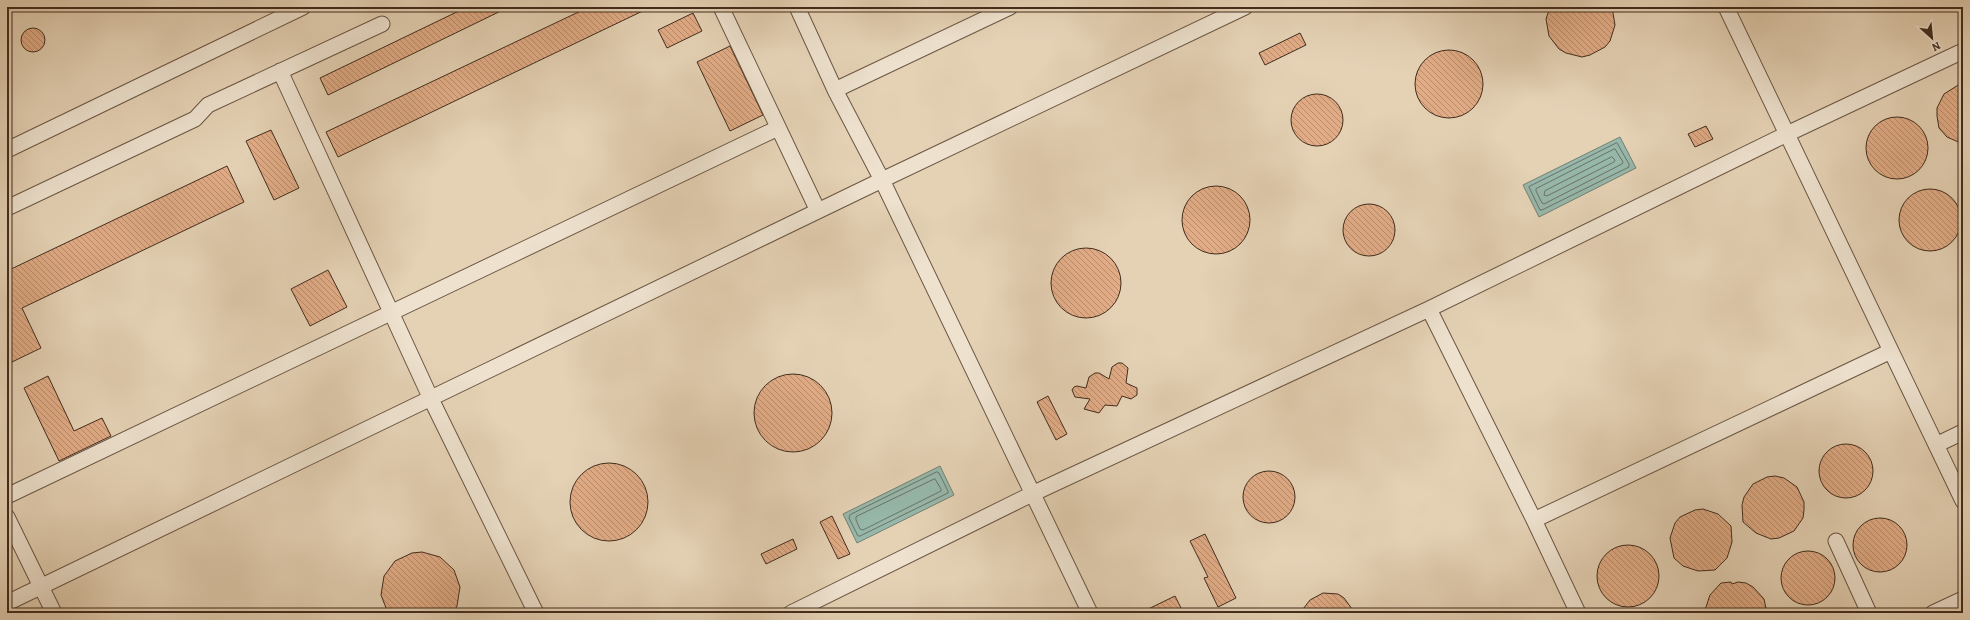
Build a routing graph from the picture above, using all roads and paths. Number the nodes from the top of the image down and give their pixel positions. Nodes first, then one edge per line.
1 (303, 7) edge
2 (721, 7) edge
3 (797, 7) edge
4 (1010, 7) edge
5 (1245, 7) edge
6 (1726, 7) edge
7 (382, 24) dead end
8 (1963, 51) edge
9 (280, 71) junction
10 (835, 90) junction
11 (778, 128) junction
12 (1787, 134) junction
13 (7, 150) edge
14 (882, 180) junction
15 (7, 208) edge
16 (818, 211) junction
17 (1429, 309) junction
18 (391, 313) junction
19 (1891, 350) junction
20 (431, 399) junction
21 (1963, 432) edge
22 (1936, 445) junction
23 (1032, 494) junction
24 (7, 496) edge
25 (1963, 501) edge
26 (7, 517) edge
27 (1534, 520) junction
28 (1836, 541) dead end
29 (41, 587) junction
30 (1963, 599) edge
31 (7, 603) edge
32 (54, 613) edge
33 (536, 613) edge
34 (791, 613) edge
35 (1090, 613) edge
36 (1578, 613) edge
37 (1869, 613) edge
38 (1934, 613) edge

1 - 13 lane
2 - 11 lane
3 - 10 lane
4 - 10 lane
5 - 14 lane
6 - 12 lane
7 - 9 lane
8 - 12 lane
9 - 15 lane
9 - 18 lane
10 - 14 lane
11 - 16 lane
11 - 18 lane
12 - 17 lane
12 - 19 lane
14 - 16 lane
14 - 23 lane
16 - 20 lane
17 - 23 lane
17 - 27 lane
18 - 20 lane
18 - 24 lane
19 - 22 lane
19 - 27 lane
20 - 29 lane
20 - 33 lane
21 - 22 lane
22 - 25 lane
23 - 34 lane
23 - 35 lane
26 - 29 lane
27 - 36 lane
28 - 37 lane
29 - 31 lane
29 - 32 lane
30 - 38 lane

